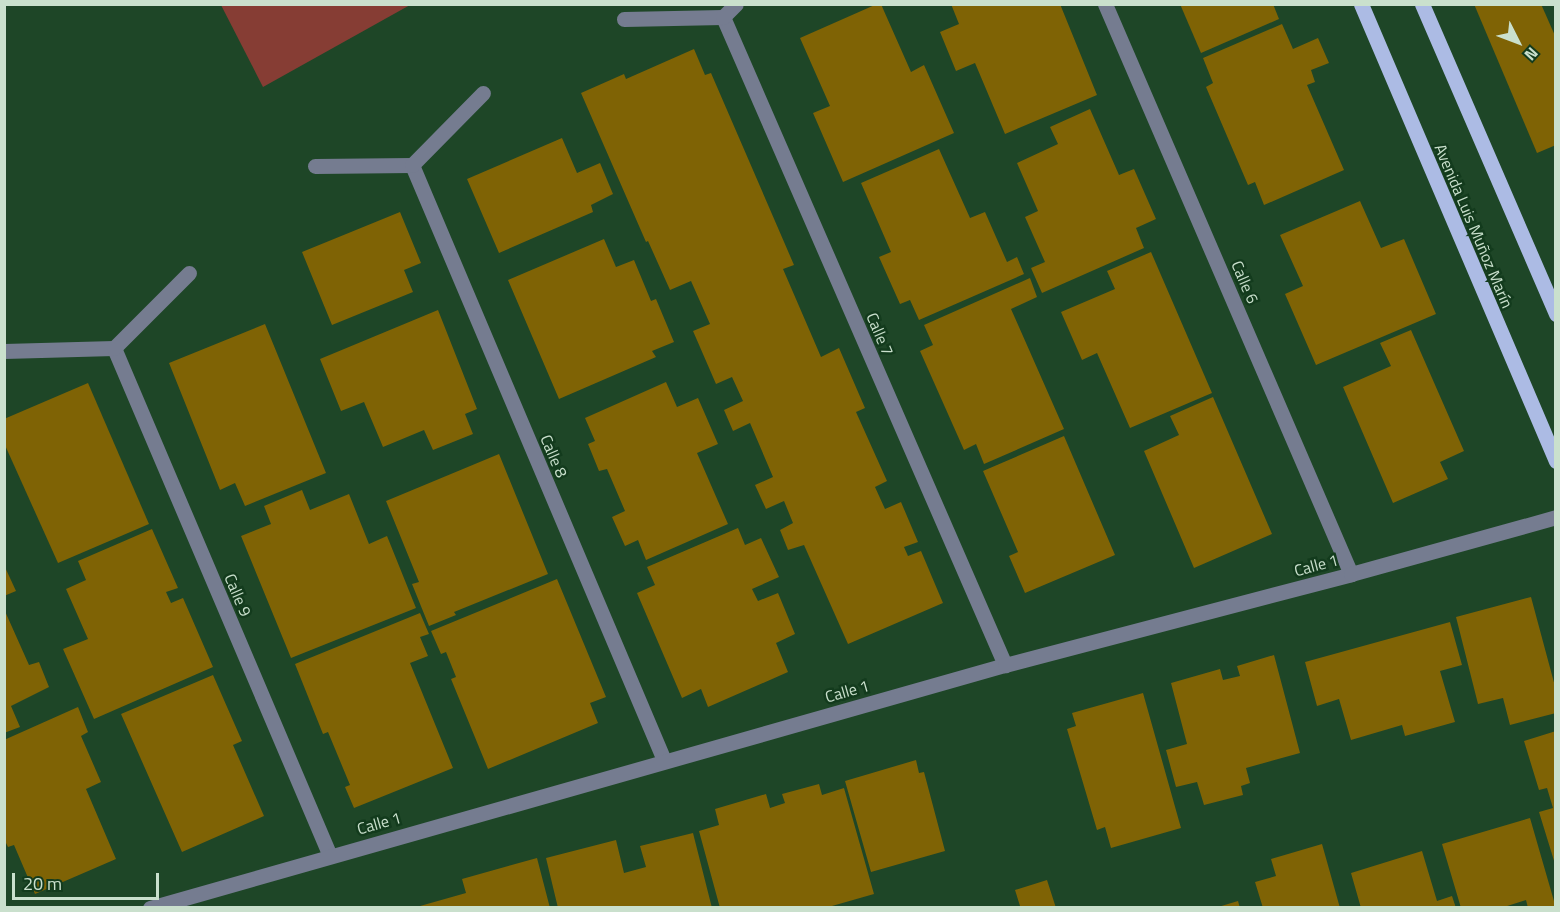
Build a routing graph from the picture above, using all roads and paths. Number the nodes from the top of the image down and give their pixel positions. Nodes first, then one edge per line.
1 (736, 4) edge
2 (1105, 4) edge
3 (1361, 4) edge
4 (1422, 4) edge
5 (723, 17) junction
6 (624, 19) dead end
7 (483, 93) dead end
8 (412, 165) junction
9 (315, 166) dead end
10 (189, 273) dead end
11 (1556, 314) edge
12 (114, 348) junction
13 (4, 351) edge
14 (1556, 461) edge
15 (1556, 517) edge
16 (1351, 574) junction
17 (1005, 665) junction
18 (664, 760) junction
19 (330, 856) junction
20 (150, 908) edge

1 - 5 street
2 - 16 street, Calle 6
3 - 14 main road, Avenida Luis Muñoz Marín
4 - 11 main road
5 - 6 street
5 - 17 street, Calle 7
7 - 8 street
8 - 9 street
8 - 18 street, Calle 8
10 - 12 street
12 - 13 street
12 - 19 street, Calle 9
15 - 16 street, Calle 1
16 - 17 street, Calle 1
17 - 18 street, Calle 1
18 - 19 street, Calle 1
19 - 20 street, Calle 1

